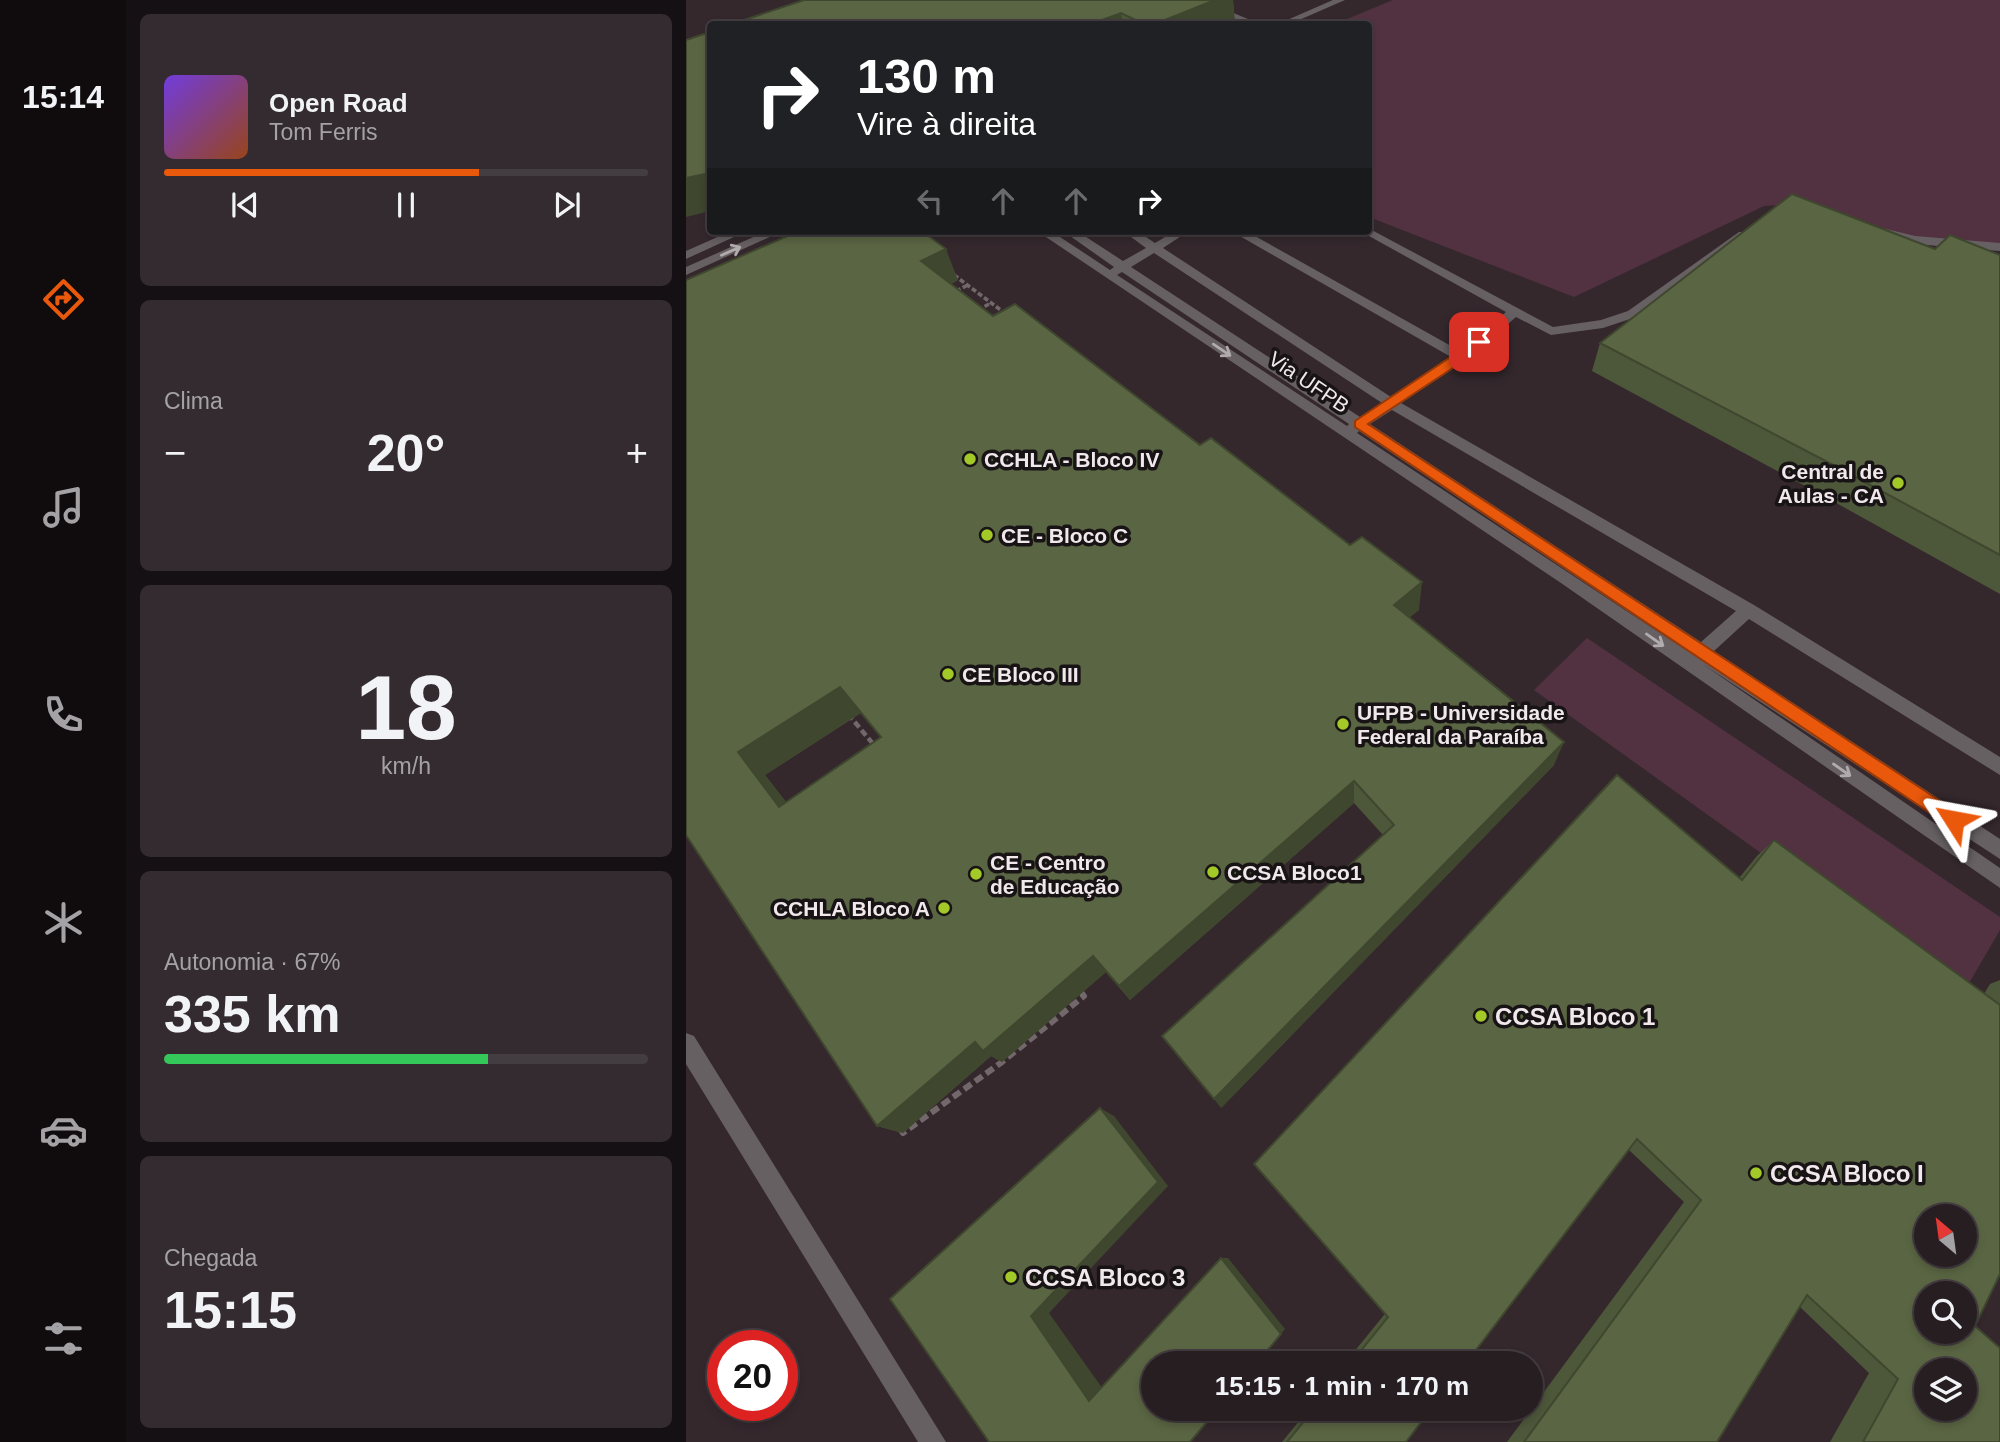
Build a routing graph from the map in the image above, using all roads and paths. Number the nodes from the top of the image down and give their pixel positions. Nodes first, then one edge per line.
1 (1194, 0) edge
2 (1341, 0) edge
3 (1247, 21) edge
4 (1290, 21) edge
5 (1755, 227) edge
6 (1868, 228) edge
7 (1372, 234) edge
8 (732, 235) edge
9 (768, 235) edge
10 (1050, 235) edge
11 (1074, 235) edge
12 (1135, 235) edge
13 (1176, 235) edge
14 (1244, 235) edge
15 (1153, 247) junction
16 (2000, 247) edge
17 (686, 255) edge
18 (686, 271) edge
19 (948, 271) dead end
20 (1115, 271) junction
21 (968, 285) junction
22 (955, 291) edge
23 (991, 303) junction
24 (1515, 311) junction
25 (967, 316) edge
26 (1008, 316) edge
27 (1461, 357) junction
28 (1391, 403) junction
29 (1353, 429) junction
30 (1748, 610) junction
31 (1696, 658) junction
32 (846, 712) edge
33 (881, 754) edge
34 (2000, 767) edge
35 (2000, 850) edge
36 (2000, 879) edge
37 (1075, 986) edge
38 (686, 1044) edge
39 (895, 1122) edge
40 (933, 1442) edge

1 - 3 lane
2 - 4 lane
5 - 24 lane
6 - 16 lane
7 - 24 lane
8 - 17 lane
18 -> 9 lane
10 - 20 lane, Via UFPB
11 - 20 lane, Via UFPB
12 - 15 lane
13 - 15 lane
14 - 27 lane
15 - 20 lane
15 - 28 lane
19 - 21 path
20 - 29 lane, Via UFPB
21 - 22 path
21 - 23 path
23 - 25 path
23 - 26 path
24 - 27 lane
27 - 28 lane
28 - 29 lane
28 - 30 lane
29 - 31 lane, Via UFPB
30 - 31 lane
30 - 34 lane
31 - 35 lane, Via UFPB
31 -> 36 lane, Via UFPB
32 - 33 path
37 - 39 path
38 - 40 lane

